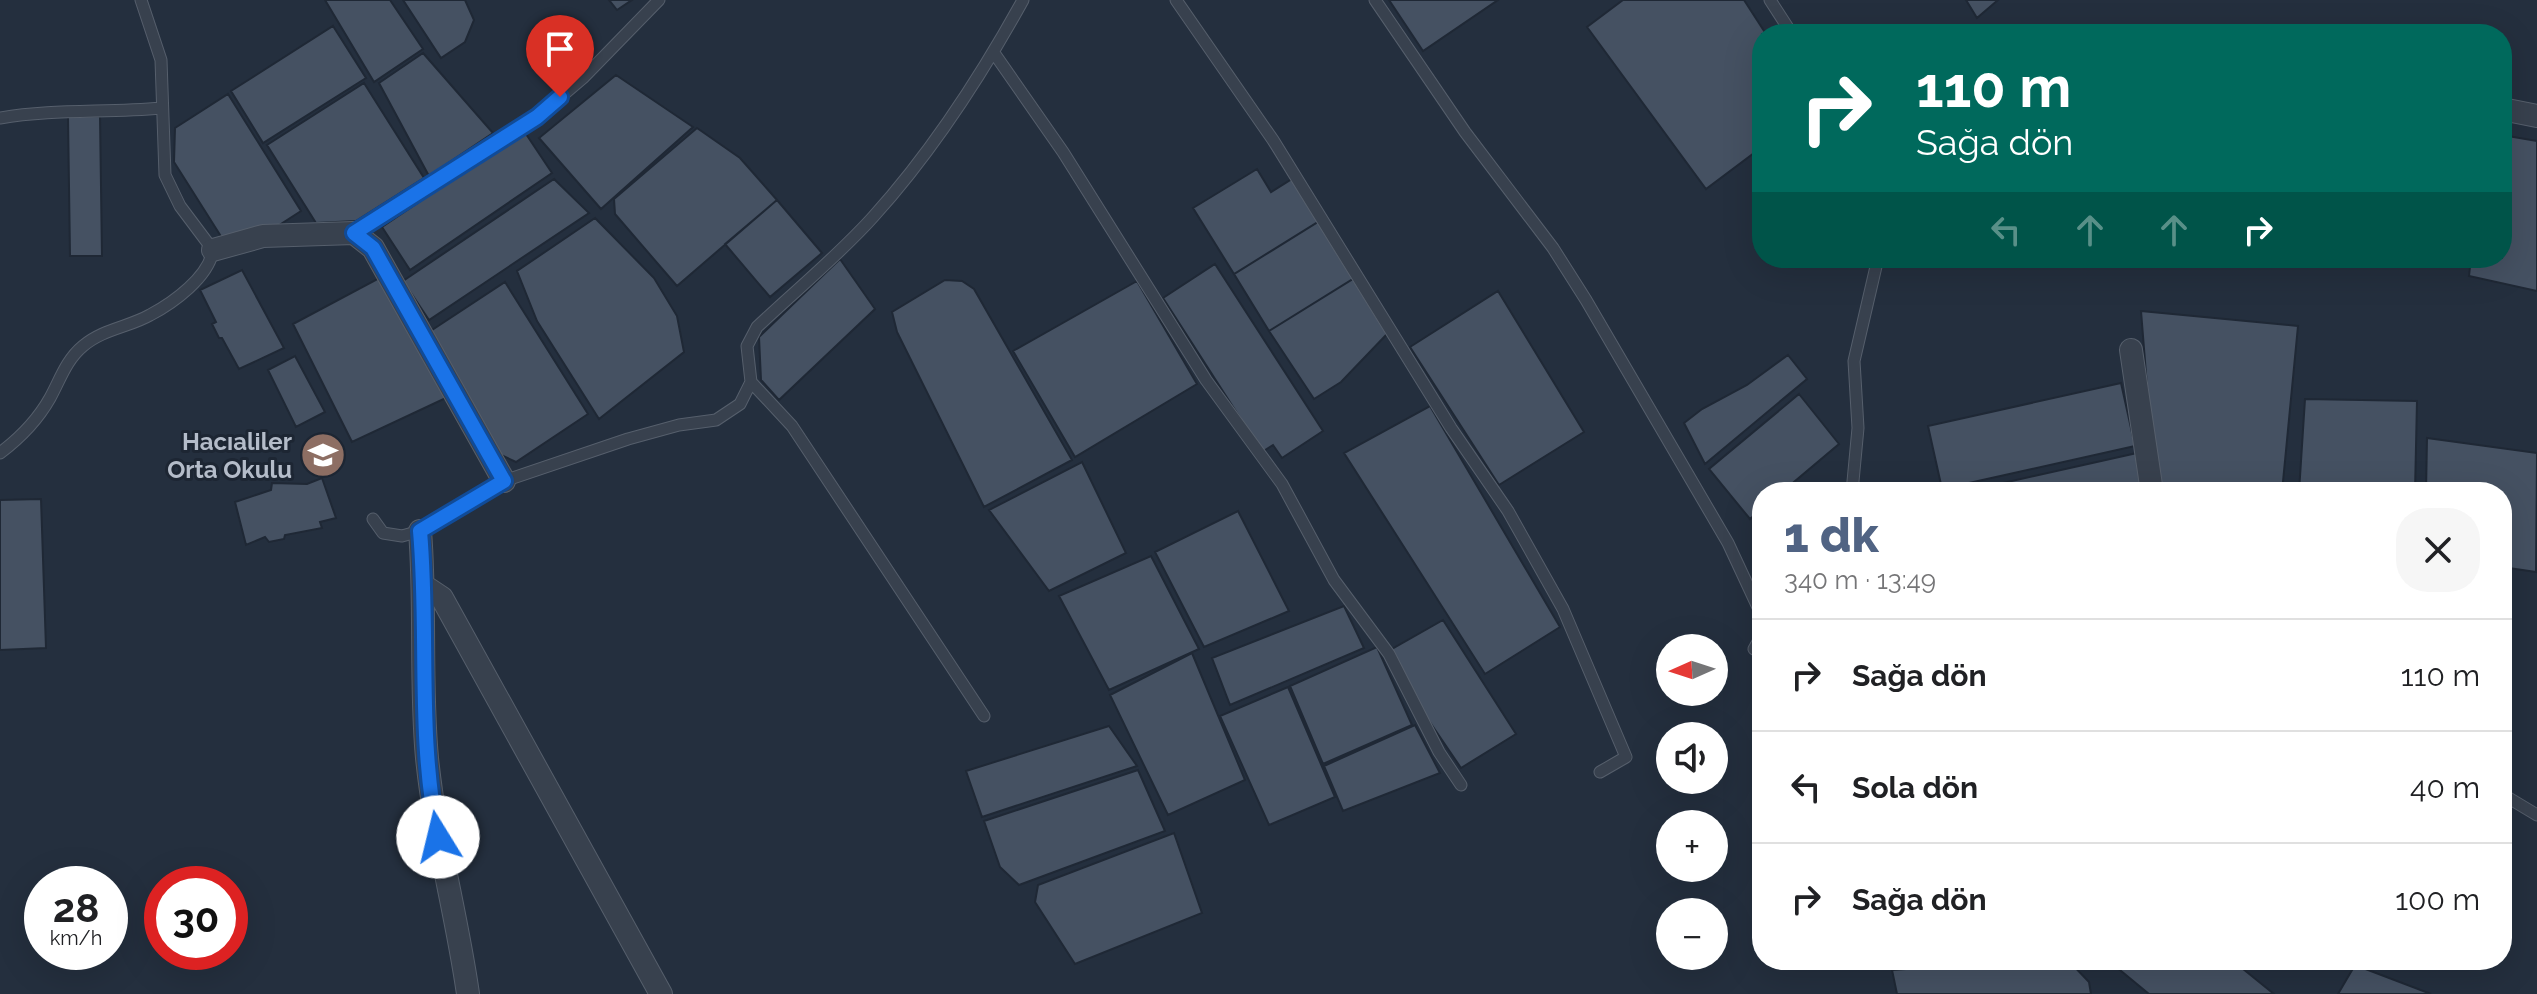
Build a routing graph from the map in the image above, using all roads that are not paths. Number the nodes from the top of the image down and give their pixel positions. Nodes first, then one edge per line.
1 (141, 0) edge
2 (659, 0) edge
3 (1023, 0) edge
4 (1176, 0) edge
5 (1375, 0) edge
6 (1770, 0) edge
7 (1786, 24) edge
8 (994, 53) junction
9 (161, 108) junction
10 (2512, 111) edge
11 (2537, 116) edge
12 (0, 118) edge
13 (354, 233) junction
14 (213, 250) junction
15 (1876, 268) edge
16 (2131, 350) dead end
17 (751, 382) junction
18 (0, 453) edge
19 (504, 481) junction
20 (1853, 482) edge
21 (2151, 482) edge
22 (373, 519) dead end
23 (420, 531) junction
24 (424, 586) junction
25 (1752, 595) edge
26 (984, 716) dead end
27 (1600, 772) dead end
28 (1461, 785) dead end
29 (2512, 800) edge
30 (2537, 815) edge
31 (468, 994) edge
32 (661, 994) edge

1 - 9 lane
2 - 13 lane
3 - 8 lane
4 - 27 lane
5 - 25 lane
6 - 7 lane
8 - 17 lane
8 - 28 lane
9 - 12 lane
9 - 14 lane
10 - 11 street
13 - 14 street
13 - 19 street
14 - 18 lane
15 - 20 lane
16 - 21 street
17 - 19 lane
17 - 26 lane
19 - 23 lane
22 - 23 lane
23 - 24 street
24 - 31 street
24 - 32 street
29 - 30 lane

